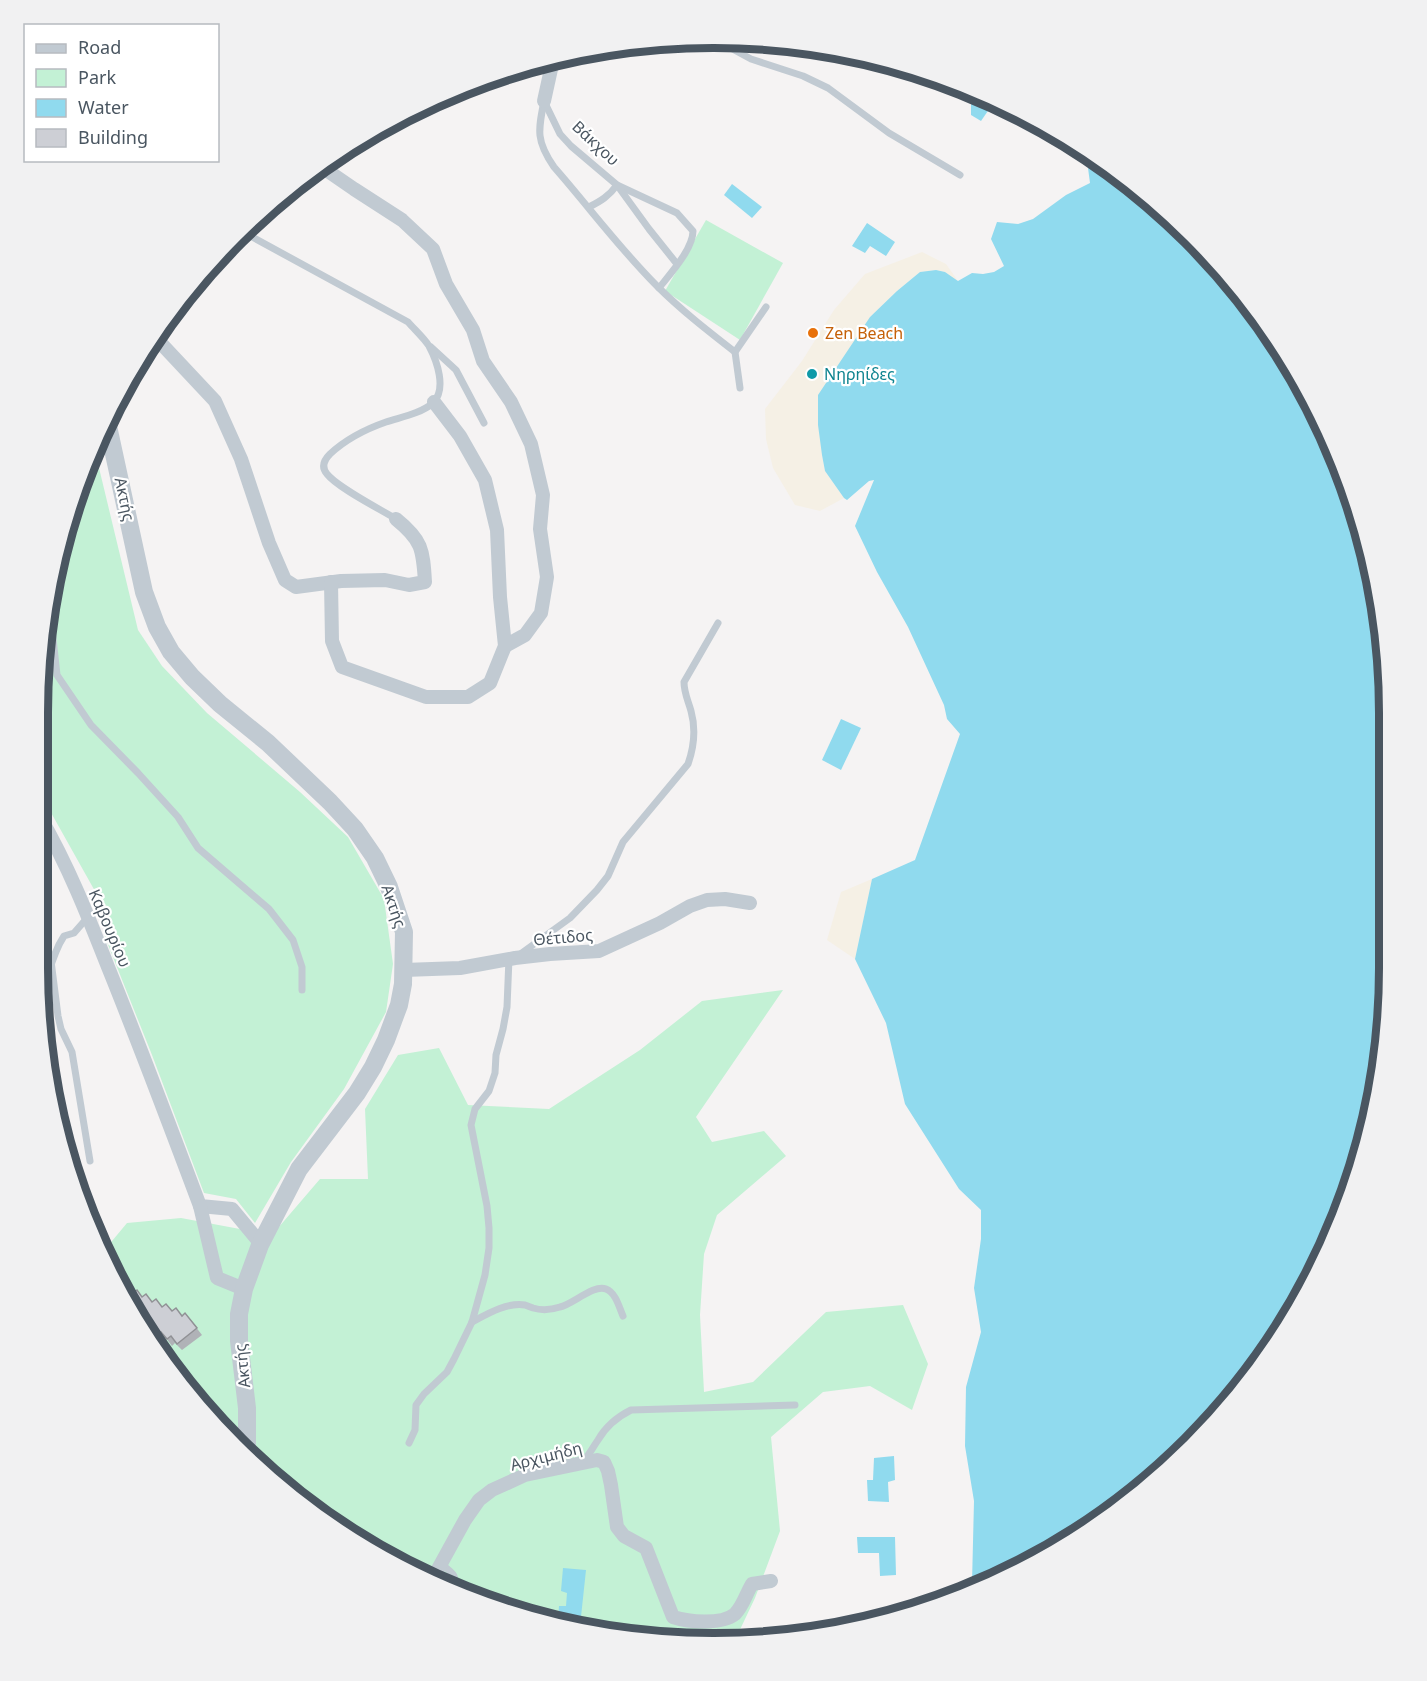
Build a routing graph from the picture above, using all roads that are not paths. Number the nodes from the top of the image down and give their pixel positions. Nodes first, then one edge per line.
1 (732, 48) edge
2 (551, 69) edge
3 (544, 101) junction
4 (328, 171) edge
5 (960, 175) dead end
6 (617, 185) junction
7 (589, 207) junction
8 (250, 236) edge
9 (678, 264) junction
10 (659, 288) junction
11 (766, 307) dead end
12 (161, 343) edge
13 (429, 345) junction
14 (735, 352) junction
15 (740, 388) dead end
16 (434, 402) junction
17 (484, 423) dead end
18 (110, 435) edge
19 (396, 519) joint
20 (331, 582) junction
21 (718, 623) dead end
22 (53, 637) edge
23 (506, 646) junction
24 (48, 831) edge
25 (750, 903) dead end
26 (88, 916) junction
27 (512, 958) junction
28 (51, 961) junction
29 (404, 970) junction
30 (48, 971) edge
31 (302, 990) dead end
32 (90, 1161) dead end
33 (200, 1206) junction
34 (261, 1244) junction
35 (244, 1288) junction
36 (623, 1316) dead end
37 (472, 1322) junction
38 (795, 1405) dead end
39 (247, 1442) edge
40 (409, 1443) dead end
41 (579, 1465) junction
42 (441, 1564) junction
43 (437, 1572) edge
44 (456, 1581) edge
45 (771, 1581) dead end

1 - 5 lane
2 - 3 street
3 - 6 lane, Βάκχου
3 - 7 lane
4 - 23 street
6 - 7 lane
6 - 9 lane
6 - 9 lane, Βάκχου
7 - 10 lane
8 - 13 lane
9 - 10 lane
10 - 14 lane
11 - 14 lane
12 - 20 street
13 - 16 lane
13 - 17 lane
14 - 15 lane
16 - 19 lane
16 - 23 street
18 - 29 street, Ακτής
19 - 20 street
20 - 23 street
21 - 27 lane
22 - 31 lane
24 - 26 street, Καβουρίου
25 - 27 street, Θέτιδος
26 - 28 lane
26 - 33 street, Καβουρίου
27 - 29 street, Θέτιδος
27 - 37 lane
28 - 30 lane
28 - 32 lane
29 - 34 street, Ακτής
33 - 34 street
33 - 35 street, Καβουρίου
34 - 35 street, Ακτής
35 - 39 street, Ακτής
36 - 37 lane
37 - 40 lane
38 - 41 lane
41 - 42 street, Αρχιμήδη
41 - 45 street, Αρχιμήδη
42 - 43 street, Αρχιμήδη
42 - 44 lane

